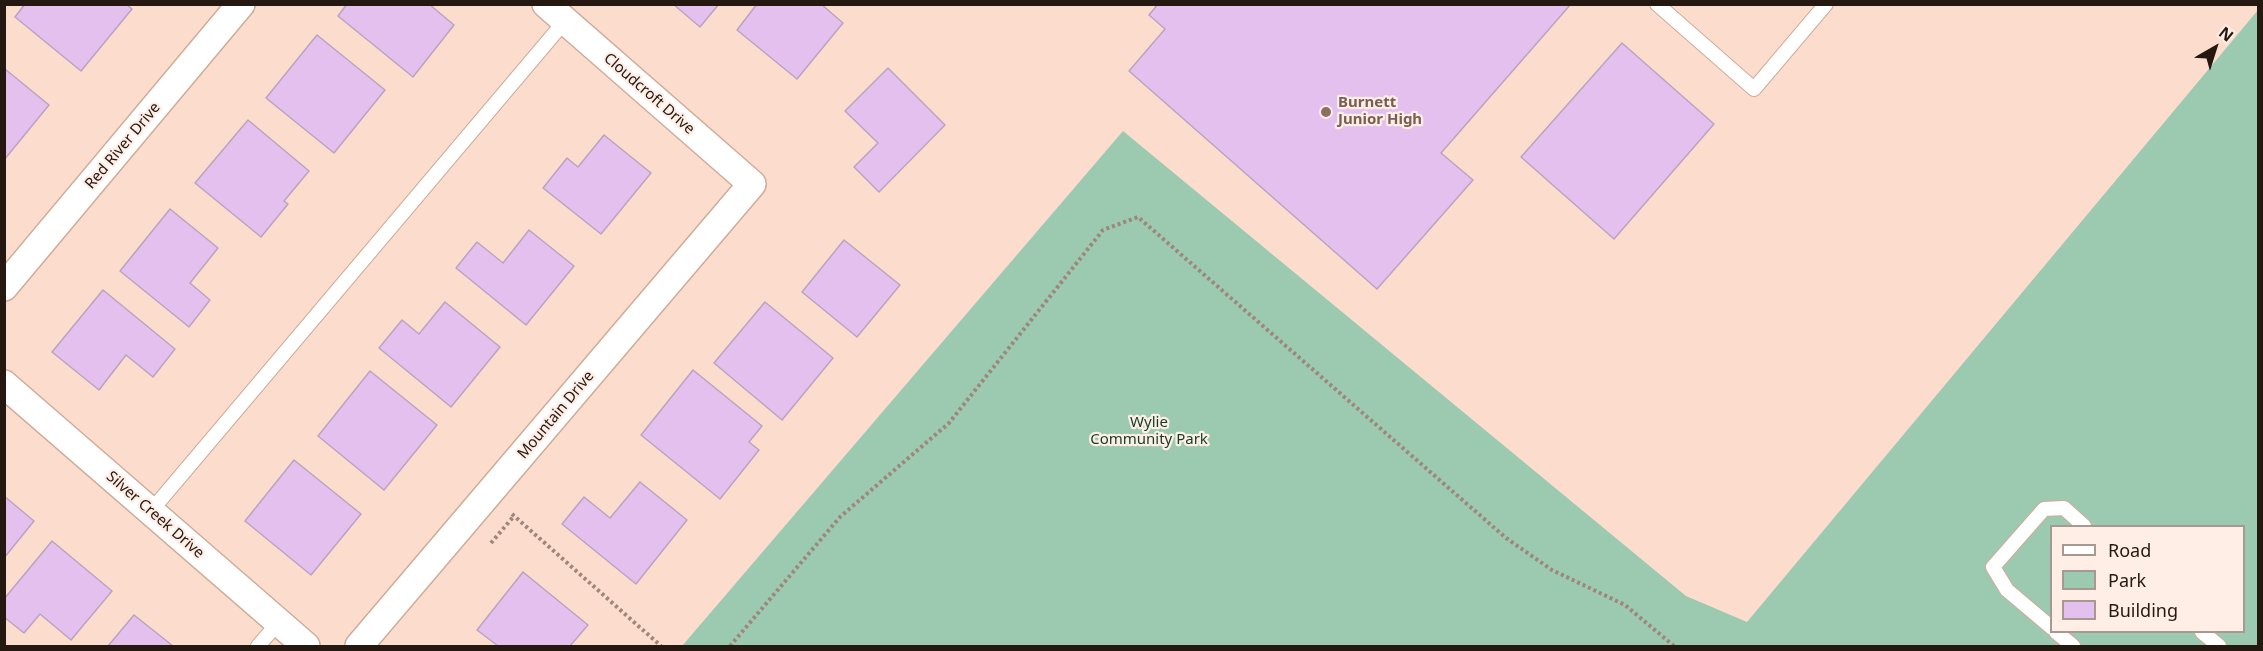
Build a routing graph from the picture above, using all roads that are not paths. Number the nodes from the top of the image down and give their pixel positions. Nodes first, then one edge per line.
1 (241, 4) edge
2 (1657, 4) edge
3 (1826, 4) edge
4 (556, 13) edge
5 (752, 184) joint
6 (4, 287) edge
7 (4, 384) edge
8 (151, 512) junction
9 (2082, 525) edge
10 (279, 622) junction
11 (2050, 626) edge
12 (2057, 633) edge
13 (2203, 633) edge
14 (258, 646) edge
15 (306, 646) edge
16 (359, 646) edge
17 (2073, 646) edge
18 (2219, 646) edge

1 - 6 street, Red River Drive
2 - 3 lane
4 - 5 street, Cloudcroft Drive
4 - 8 lane
5 - 16 street, Mountain Drive
7 - 8 street, Silver Creek Drive
8 - 10 street, Silver Creek Drive
9 - 11 lane
10 - 14 lane
10 - 15 street, Silver Creek Drive
12 - 17 lane
13 - 18 lane

